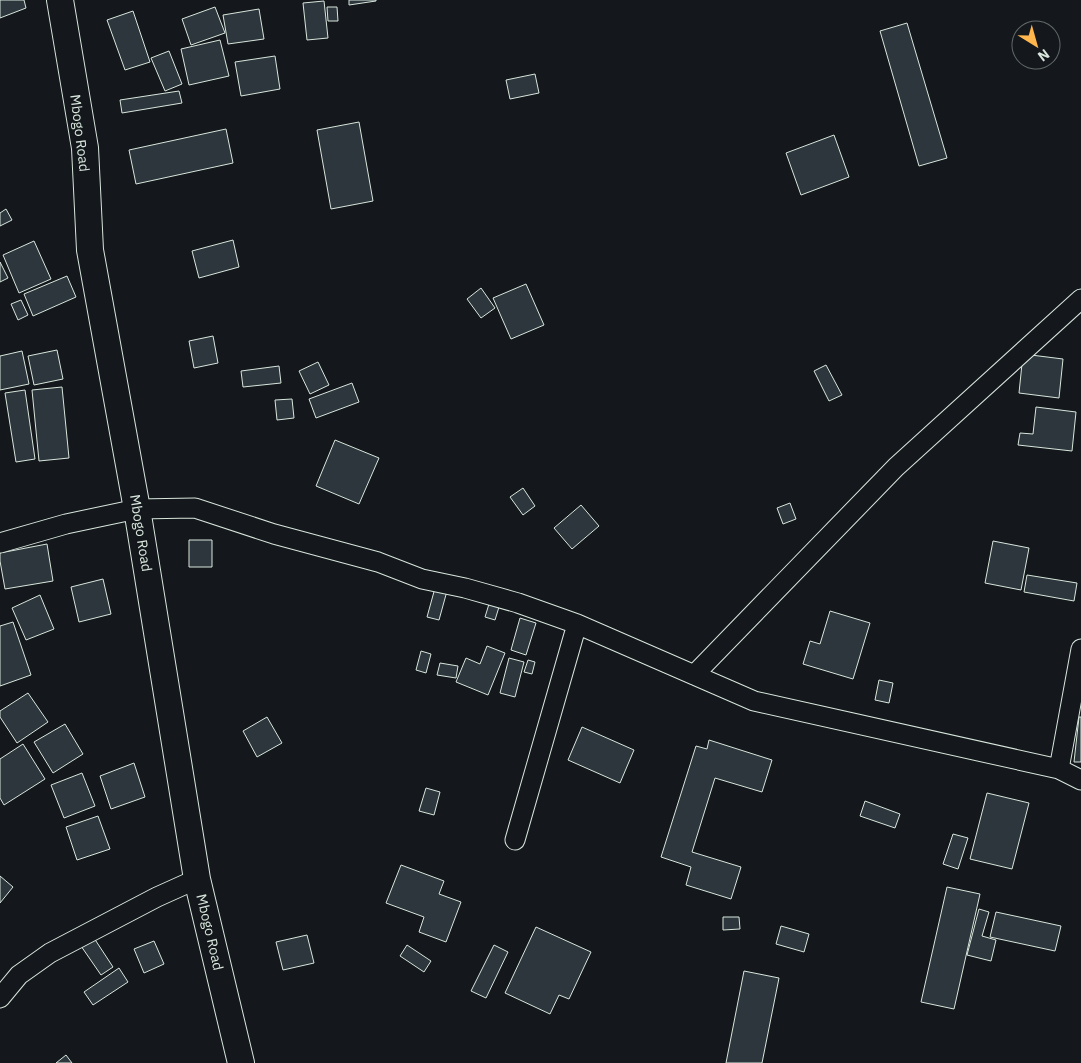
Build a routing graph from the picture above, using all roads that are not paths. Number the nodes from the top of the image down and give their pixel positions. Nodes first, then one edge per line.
1 (60, 0) edge
2 (1081, 299) edge
3 (137, 509) junction
4 (0, 543) edge
5 (577, 624) junction
6 (1081, 649) edge
7 (694, 675) junction
8 (1059, 769) junction
9 (1081, 780) edge
10 (515, 840) dead end
11 (197, 879) junction
12 (0, 998) edge
13 (241, 1063) edge

1 - 3 main road, Mbogo Road
2 - 7 street
3 - 4 street
3 - 5 street
3 - 11 main road, Mbogo Road
5 - 7 street
5 - 10 street
6 - 8 street
7 - 8 street
8 - 9 street
11 - 12 street
11 - 13 main road, Mbogo Road

